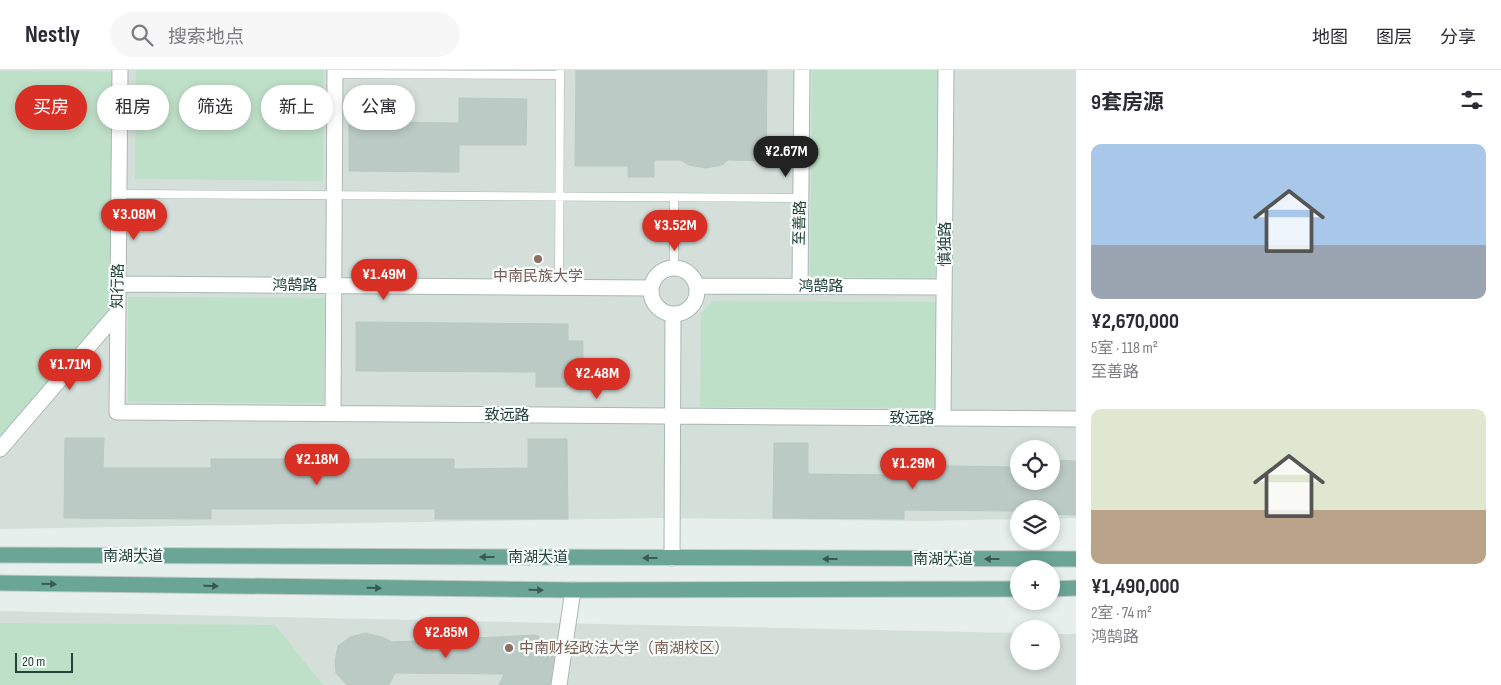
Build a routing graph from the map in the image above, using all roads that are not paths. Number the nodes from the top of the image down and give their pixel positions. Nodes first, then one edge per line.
1 (120, 70) edge
2 (802, 70) edge
3 (946, 70) edge
4 (335, 72) edge
5 (560, 73) edge
6 (119, 194) junction
7 (334, 195) junction
8 (559, 197) junction
9 (674, 198) junction
10 (800, 198) junction
11 (674, 267) junction
12 (118, 284) junction
13 (334, 286) junction
14 (698, 286) junction
15 (800, 286) junction
16 (559, 287) junction
17 (944, 287) junction
18 (651, 288) junction
19 (118, 312) junction
20 (674, 315) junction
21 (117, 412) joint
22 (333, 413) junction
23 (673, 416) junction
24 (943, 418) junction
25 (1076, 419) edge
26 (0, 449) edge
27 (0, 555) edge
28 (672, 558) junction
29 (1076, 559) edge
30 (0, 583) edge
31 (1076, 588) edge
32 (1010, 589) edge
33 (1060, 589) edge
34 (573, 590) junction
35 (559, 685) edge

1 - 6 street, 知行路
2 - 10 street, 至善路
3 - 17 street, 慎独路
4 - 5 lane
4 - 7 street
5 - 8 lane
6 - 7 lane
6 - 12 street, 知行路
7 - 8 lane
7 - 13 street
8 - 9 lane
8 - 16 lane
9 - 10 lane
9 - 11 lane
10 - 15 street, 至善路
11 - 14 street
11 - 18 street
12 - 13 street, 鸿鹄路
12 - 19 street, 知行路
13 - 16 street, 鸿鹄路
13 - 22 street
14 - 15 street, 鸿鹄路
14 - 20 street
15 - 17 street, 鸿鹄路
16 - 18 street, 鸿鹄路
17 - 24 street, 慎独路
18 - 20 street
19 - 21 street, 知行路
19 - 26 street
20 - 23 street
21 - 22 street, 致远路
22 - 23 street, 致远路
23 - 24 street, 致远路
23 - 28 street
24 - 25 street, 致远路
28 -> 27 main road, 南湖大道
29 -> 28 main road, 南湖大道
30 -> 34 main road, 南湖大道
31 - 33 main road
32 - 34 main road, 南湖大道
34 - 35 street

